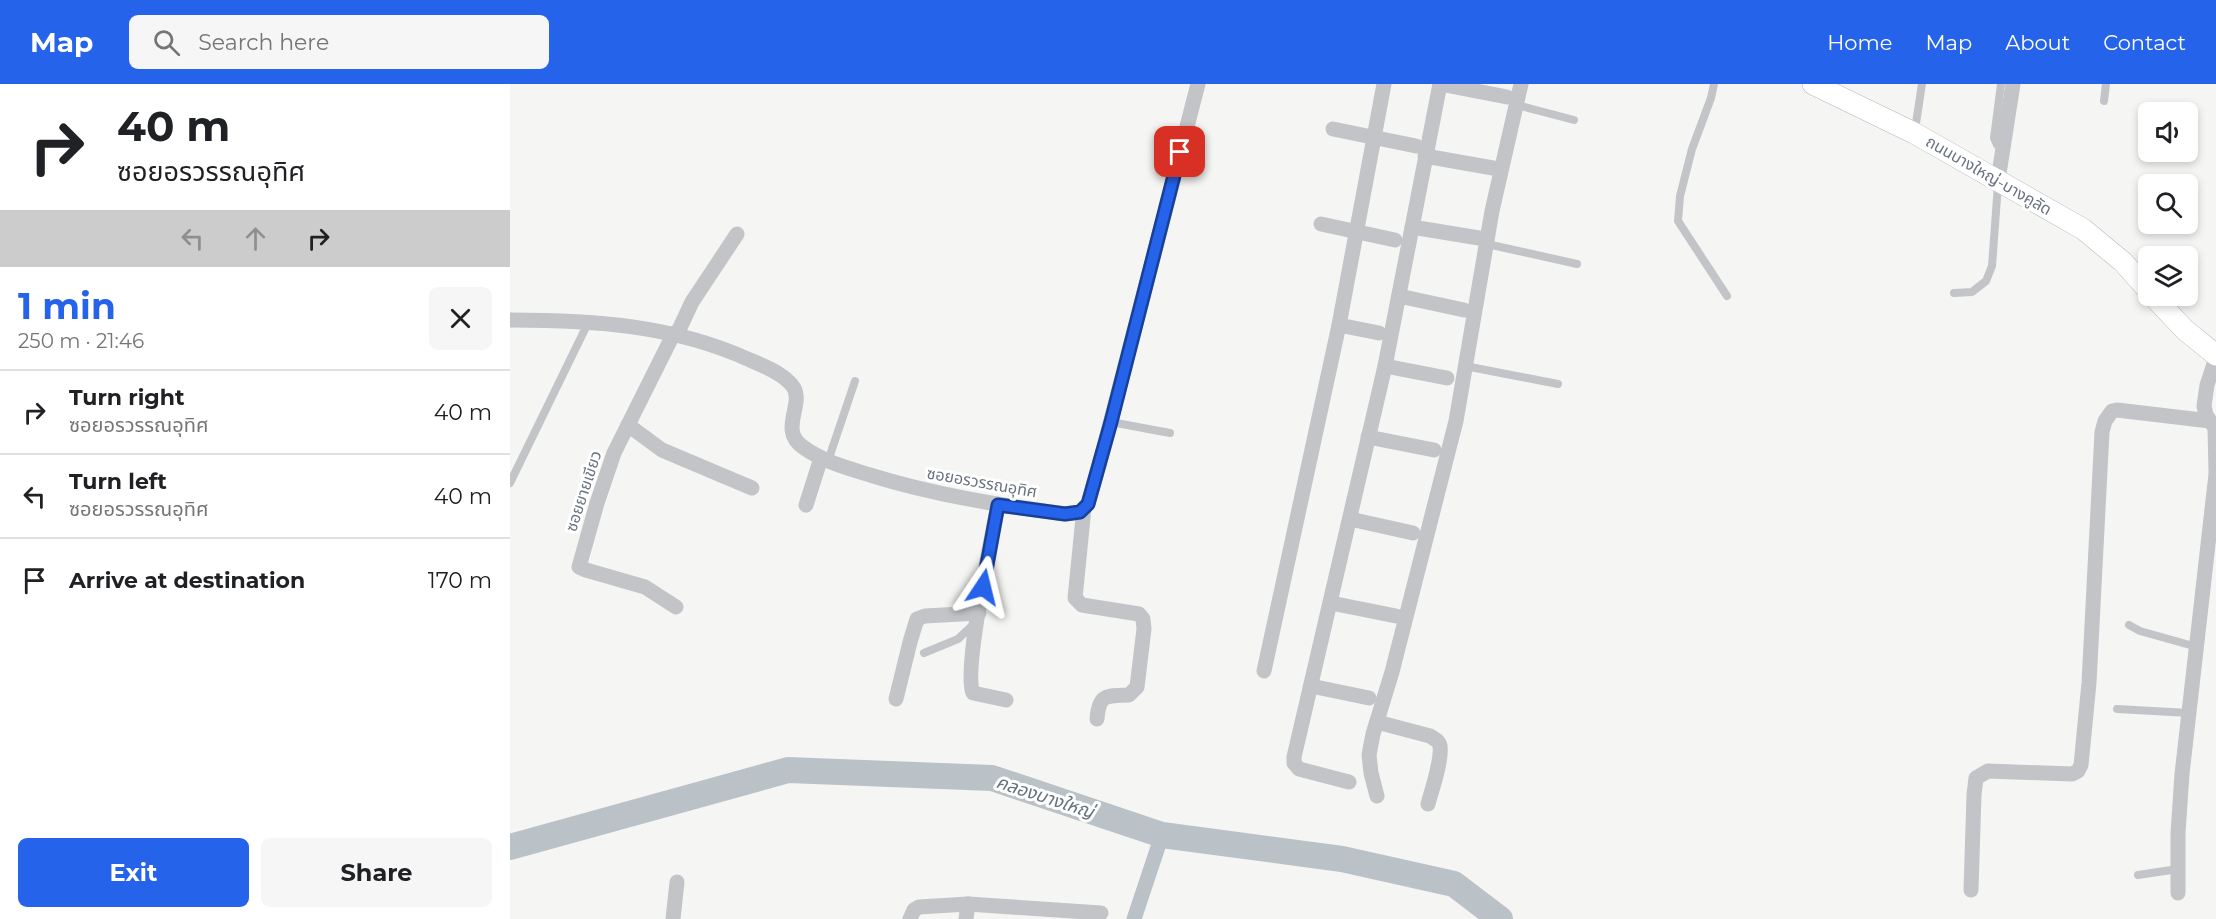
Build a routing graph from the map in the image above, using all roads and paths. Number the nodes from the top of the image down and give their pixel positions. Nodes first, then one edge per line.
1 (1198, 84) edge
2 (1384, 84) edge
3 (1440, 84) edge
4 (1521, 84) edge
5 (1714, 84) edge
6 (1813, 84) edge
7 (1922, 84) edge
8 (2001, 84) edge
9 (2013, 84) edge
10 (2106, 84) edge
11 (1512, 101) junction
12 (2104, 101) dead end
13 (1574, 120) dead end
14 (1333, 129) dead end
15 (1914, 133) junction
16 (1373, 136) junction
17 (2004, 148) junction
18 (1421, 151) junction
19 (1493, 168) dead end
20 (1998, 180) junction
21 (1321, 224) dead end
22 (1412, 227) junction
23 (1355, 231) junction
24 (737, 234) dead end
25 (1395, 240) dead end
26 (1483, 241) junction
27 (1577, 264) dead end
28 (2138, 279) edge
29 (1954, 293) dead end
30 (1399, 296) junction
31 (1727, 296) dead end
32 (2162, 306) edge
33 (1464, 310) dead end
34 (510, 320) edge
35 (588, 321) junction
36 (1338, 325) junction
37 (1379, 333) dead end
38 (676, 334) junction
39 (2216, 357) edge
40 (1385, 366) junction
41 (1465, 366) junction
42 (1448, 378) dead end
43 (855, 381) dead end
44 (1558, 384) dead end
45 (2210, 421) junction
46 (1111, 422) junction
47 (628, 425) junction
48 (1170, 433) dead end
49 (1368, 437) junction
50 (1434, 450) dead end
51 (825, 459) junction
52 (2216, 473) edge
53 (510, 483) edge
54 (752, 488) dead end
55 (806, 505) dead end
56 (998, 505) junction
57 (1084, 508) junction
58 (1350, 519) junction
59 (1413, 533) dead end
60 (1331, 603) junction
61 (676, 607) dead end
62 (978, 616) junction
63 (1396, 616) dead end
64 (2129, 625) dead end
65 (2197, 647) junction
66 (924, 653) dead end
67 (1264, 671) dead end
68 (1311, 686) junction
69 (1370, 698) dead end
70 (896, 699) dead end
71 (1006, 700) dead end
72 (2117, 709) dead end
73 (2189, 713) junction
74 (1098, 719) dead end
75 (1377, 722) junction
76 (1348, 782) dead end
77 (1377, 796) dead end
78 (1428, 804) dead end
79 (2178, 869) junction
80 (2138, 875) dead end
81 (677, 882) dead end
82 (1971, 890) dead end
83 (2178, 893) dead end
84 (967, 911) edge
85 (1101, 913) dead end
86 (673, 919) edge
87 (910, 919) edge

1 - 46 street
2 - 16 street
3 - 11 street
3 - 18 street
4 - 11 street
5 - 31 lane
6 - 15 street, ถนนบางใหญ่-บางคูลัด
7 - 15 lane
8 - 17 lane
9 - 17 street
10 - 12 lane
11 - 13 lane
11 - 26 street
14 - 16 street
15 - 20 street, ถนนบางใหญ่-บางคูลัด
16 - 18 street
16 - 23 street
17 - 20 street
18 - 19 street
18 - 22 street
20 - 28 street, ถนนบางใหญ่-บางคูลัด
20 - 29 lane
21 - 23 street
22 - 26 street
22 - 30 street
23 - 25 street
23 - 36 street
24 - 38 street, ซอยยายเขียว
26 - 27 lane
26 - 41 street
30 - 33 street
30 - 40 street
32 - 39 street
34 - 35 street, ซอยอรวรรณอุทิศ
35 - 38 street, ซอยอรวรรณอุทิศ
35 - 53 lane
36 - 37 street
36 - 67 street
38 - 47 street, ซอยยายเขียว
38 - 51 street, ซอยอรวรรณอุทิศ
39 - 45 street
40 - 42 street
40 - 49 street
41 - 44 lane
41 - 75 street
43 - 51 lane
45 - 52 street
45 - 82 street
46 - 48 lane
46 - 57 street
47 - 54 street
47 - 61 street, ซอยยายเขียว
49 - 50 street
49 - 58 street
51 - 55 street
51 - 56 street, ซอยอรวรรณอุทิศ
52 - 65 street
56 - 57 street, ซอยอรวรรณอุทิศ
56 - 62 street
57 - 74 street
58 - 59 street
58 - 60 street
60 - 63 street
60 - 68 street
62 - 66 lane
62 - 70 street
62 - 71 street
64 - 65 lane
65 - 73 street
68 - 69 street
68 - 76 street
72 - 73 lane
73 - 79 street
75 - 77 street
75 - 78 street
79 - 80 lane
79 - 83 street
81 - 86 street
84 - 85 street
84 - 87 street

